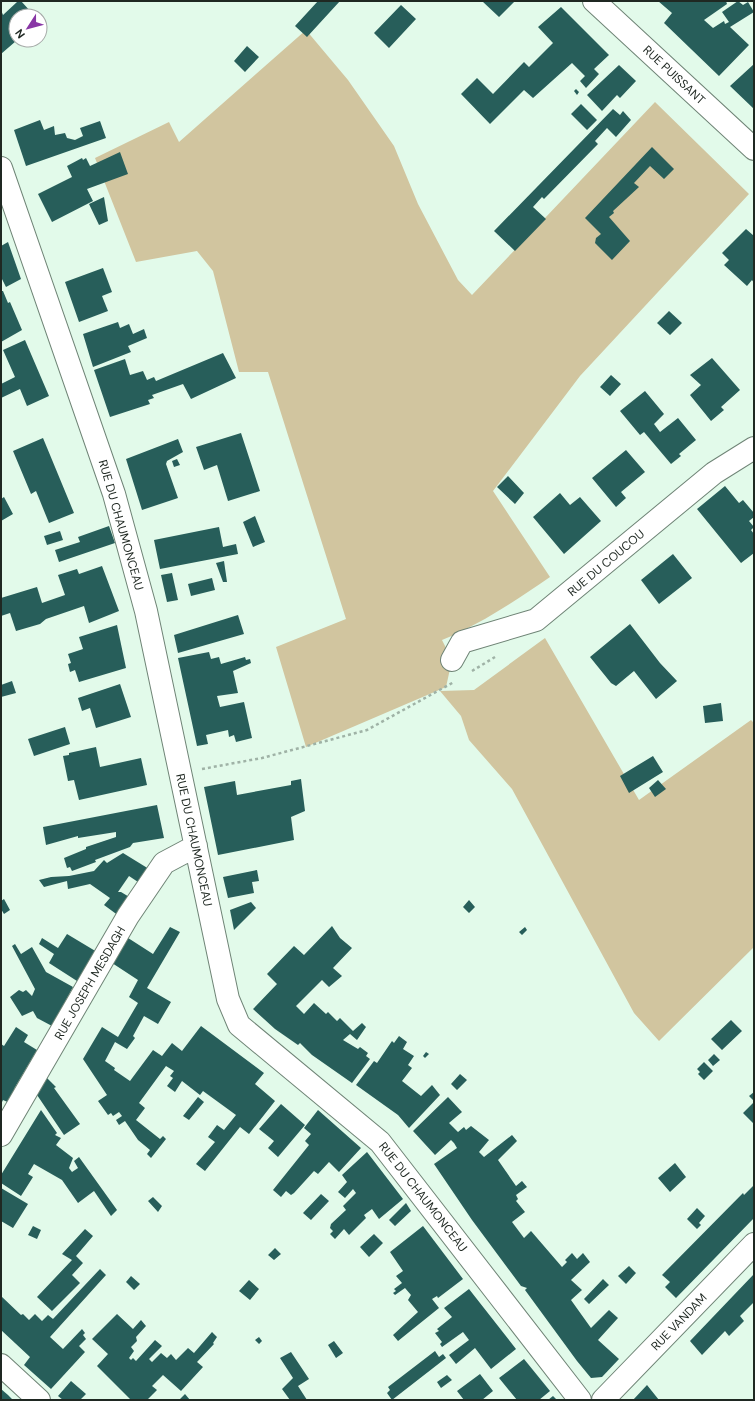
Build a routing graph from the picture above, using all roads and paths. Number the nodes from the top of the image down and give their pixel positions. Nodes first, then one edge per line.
1 (594, 1) edge
2 (754, 149) edge
3 (1, 168) edge
4 (754, 448) edge
5 (499, 653) dead end
6 (455, 670) joint
7 (470, 672) dead end
8 (180, 773) junction
9 (196, 846) junction
10 (1, 1135) edge
11 (754, 1244) edge
12 (1, 1365) edge
13 (39, 1400) edge
14 (580, 1400) edge
15 (603, 1400) edge

1 - 2 street, RUE PUISSANT
3 - 8 street, RUE DU CHAUMONCEAU
4 - 6 street, RUE DU COUCOU
5 - 7 path
6 - 8 path
8 - 9 street, RUE DU CHAUMONCEAU
9 - 10 street, RUE JOSEPH MESDAGH
9 - 14 street, RUE DU CHAUMONCEAU
11 - 15 street, RUE VANDAM
12 - 13 street

